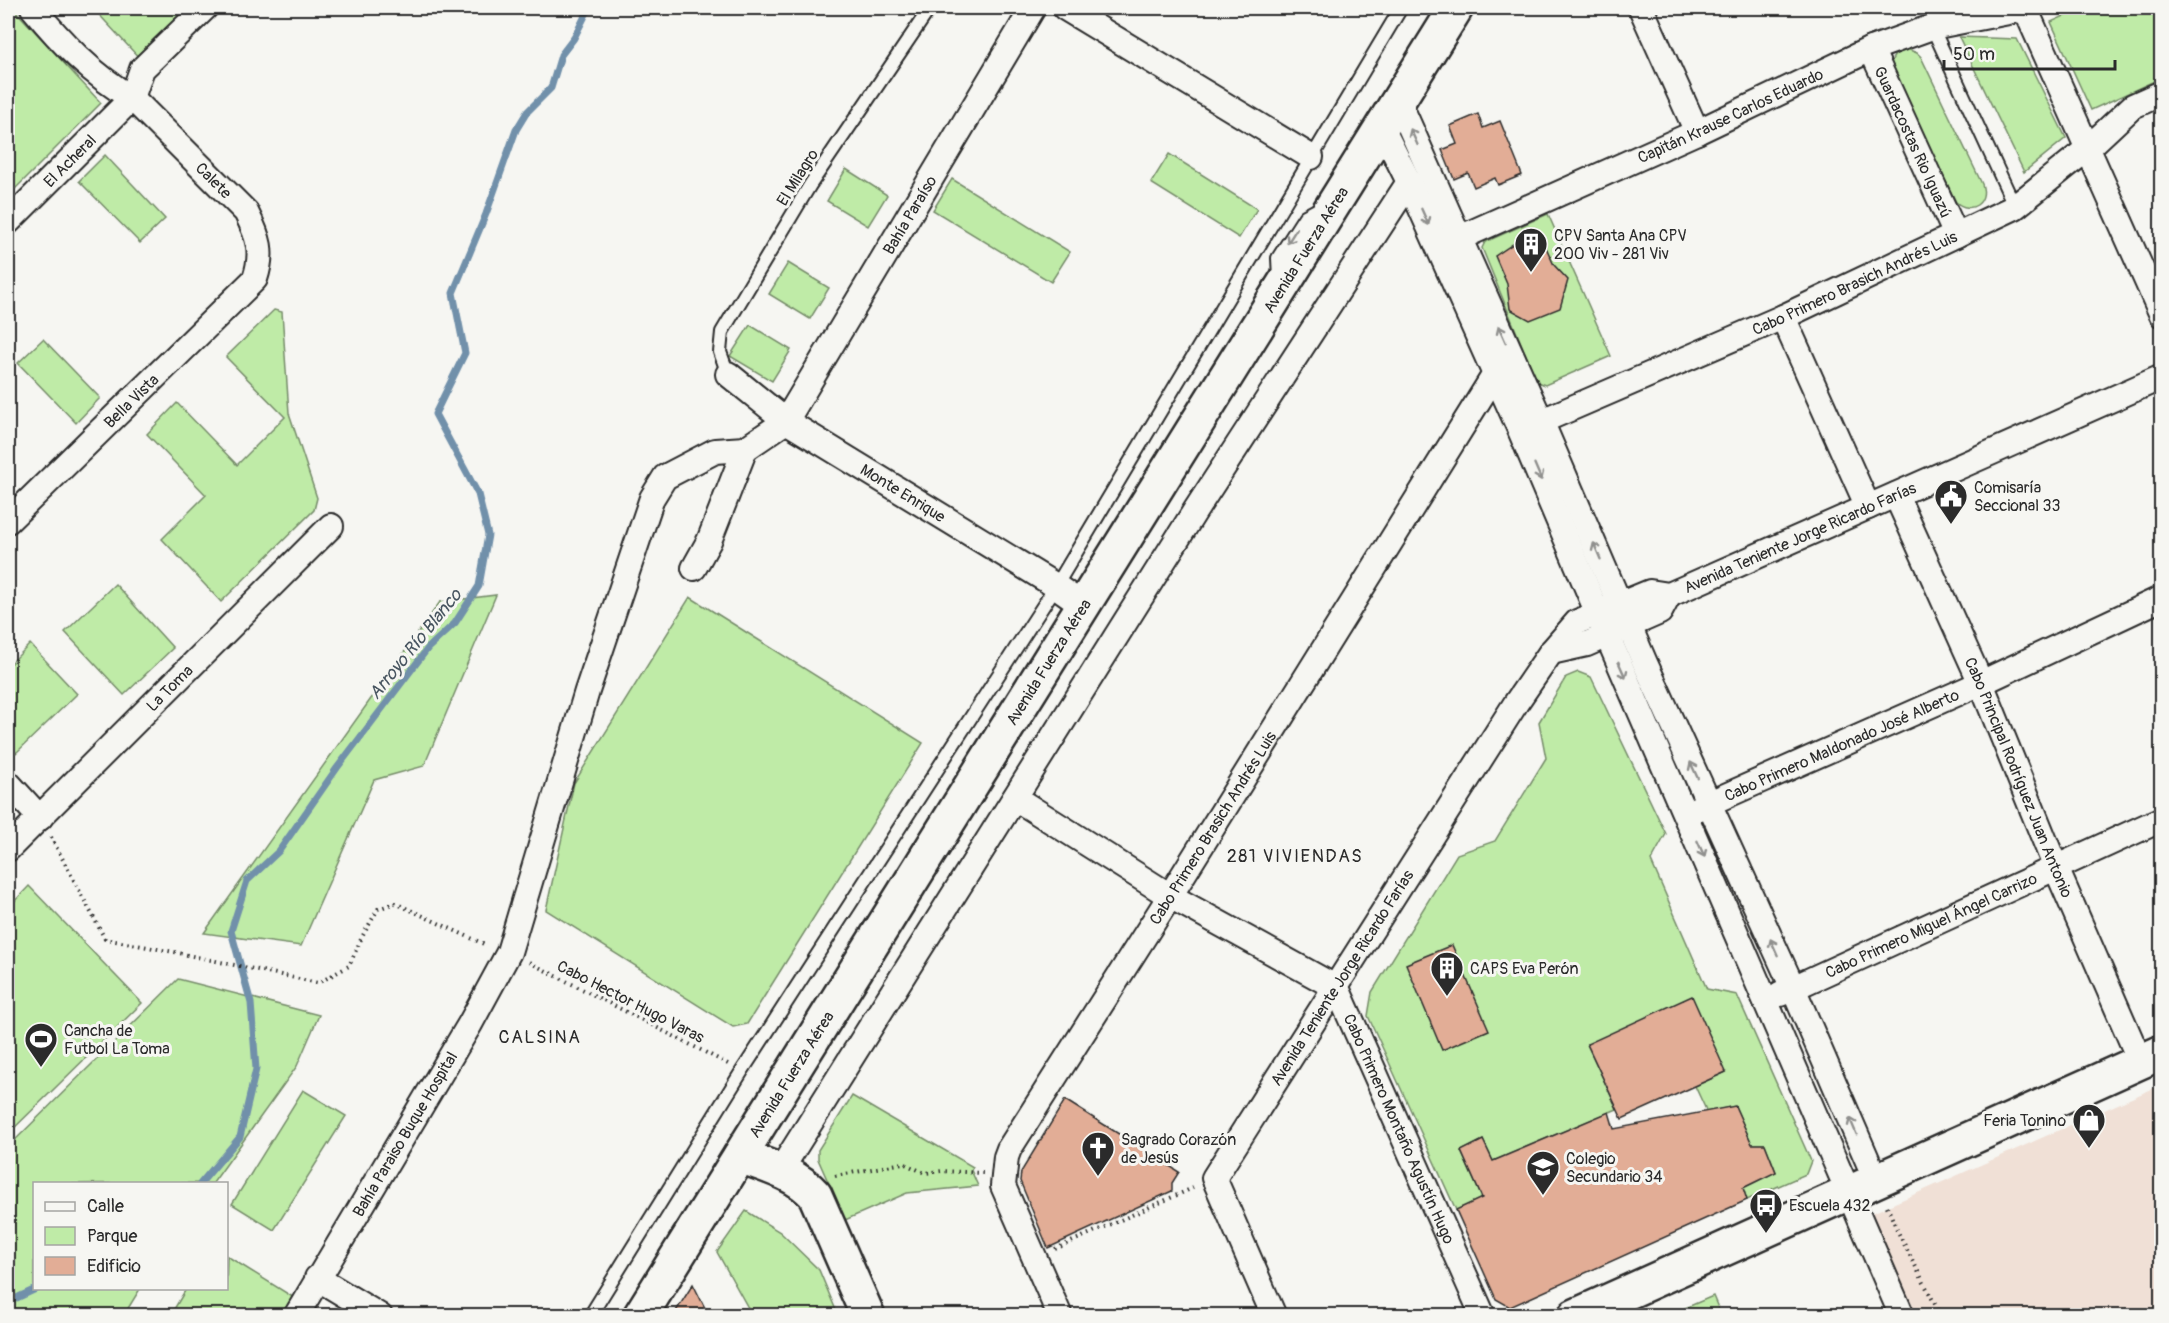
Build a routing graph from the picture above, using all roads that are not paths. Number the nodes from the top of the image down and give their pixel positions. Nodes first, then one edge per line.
1 (33, 8) edge
2 (205, 8) edge
3 (930, 8) edge
4 (1033, 8) edge
5 (1065, 8) edge
6 (1401, 8) edge
7 (1456, 8) edge
8 (1641, 8) edge
9 (2027, 8) edge
10 (1932, 27) junction
11 (1871, 49) junction
12 (2162, 93) edge
13 (132, 98) junction
14 (1390, 113) junction
15 (1697, 132) junction
16 (2087, 149) junction
17 (1311, 157) junction
18 (1409, 182) junction
19 (2015, 207) junction
20 (8, 222) edge
21 (1956, 235) junction
22 (1449, 243) junction
23 (255, 279) joint
24 (2162, 315) edge
25 (1783, 317) junction
26 (1505, 368) junction
27 (728, 374) joint
28 (2162, 377) edge
29 (786, 421) junction
30 (1531, 426) junction
31 (745, 449) junction
32 (1896, 495) junction
33 (1868, 507) junction
34 (8, 521) edge
35 (331, 526) dead end
36 (694, 568) dead end
37 (1056, 586) junction
38 (2162, 598) edge
39 (1083, 605) junction
40 (1614, 620) junction
41 (1981, 683) junction
42 (8, 783) edge
43 (1015, 798) junction
44 (1709, 803) junction
45 (1685, 814) junction
46 (40, 818) junction
47 (2162, 819) edge
48 (8, 849) edge
49 (2056, 868) junction
50 (1170, 896) junction
51 (1337, 988) junction
52 (1793, 988) junction
53 (1767, 1001) junction
54 (2151, 1056) edge
55 (740, 1156) junction
56 (792, 1178) junction
57 (1862, 1186) junction
58 (317, 1278) junction
59 (296, 1316) edge
60 (380, 1316) edge
61 (590, 1316) edge
62 (640, 1316) edge
63 (868, 1316) edge
64 (1060, 1316) edge
65 (1274, 1316) edge
66 (1483, 1316) edge
67 (1575, 1316) edge
68 (1902, 1316) edge

1 - 13 street, Calete
2 - 13 street
3 - 27 lane, El Milagro
4 - 29 street, Bahía Paraíso
5 - 17 street
6 - 17 lane
7 - 14 main road, Avenida Fuerza Aérea
8 - 15 street
9 - 10 street, Capitán Krause Carlos Eduardo
9 - 16 street
10 - 11 street, Capitán Krause Carlos Eduardo
10 - 19 lane
11 - 15 street, Capitán Krause Carlos Eduardo
11 - 21 street, Guardacostas Rio Iguazú
12 - 16 street, Cabo Primero Brasich Andrés Luis
13 - 20 street, El Acheral
13 - 23 street, Calete
14 - 18 street
22 -> 14 street
14 - 39 main road, Avenida Fuerza Aérea
15 - 22 street, Capitán Krause Carlos Eduardo
16 - 19 street, Cabo Primero Brasich Andrés Luis
16 - 24 street
17 - 37 lane
18 -> 22 street
18 - 43 street
19 - 21 street, Cabo Primero Brasich Andrés Luis
21 - 25 street, Cabo Primero Brasich Andrés Luis
22 - 26 street
23 - 34 street, Bella Vista
25 - 30 street, Cabo Primero Brasich Andrés Luis
25 - 33 street
26 - 30 street
26 - 50 street, Cabo Primero Brasich Andrés Luis
27 - 29 street, Monte Enrique
28 - 32 street, Avenida Teniente Jorge Ricardo Farías
29 - 31 street
29 - 37 street, Monte Enrique
30 - 40 street
31 - 36 street
31 - 58 street, Bahía Paraiso Buque Hospital
32 - 33 street, Avenida Teniente Jorge Ricardo Farías
32 - 41 street, Cabo Principal Rodríguez Juan Antonio
33 - 40 street, Avenida Teniente Jorge Ricardo Farías
35 - 46 street, La Toma
37 - 39 street, Monte Enrique
37 - 61 lane
38 - 41 street, Cabo Primero Maldonado José Alberto
39 - 55 main road, Avenida Fuerza Aérea
44 -> 40 street
40 -> 45 street
40 - 51 street, Avenida Teniente Jorge Ricardo Farías
41 - 44 street, Cabo Primero Maldonado José Alberto
41 - 49 street, Cabo Principal Rodríguez Juan Antonio
42 - 46 street
43 - 50 street
43 - 56 street
44 - 45 street, Cabo Primero Maldonado José Alberto
52 -> 44 street
45 -> 53 street
46 - 48 street, La Toma
47 - 49 street, Cabo Primero Miguel Ángel Carrizo
49 - 52 street, Cabo Primero Miguel Ángel Carrizo
49 - 54 street, Cabo Principal Rodríguez Juan Antonio
50 - 51 street
50 - 64 street, Cabo Primero Brasich Andrés Luis
51 - 65 street, Avenida Teniente Jorge Ricardo Farías
51 - 66 street, Cabo Primero Montaño Agustín Hugo
52 - 53 street, Cabo Primero Miguel Ángel Carrizo
57 -> 52 street
53 - 57 street
54 - 57 main road
55 - 56 main road
55 - 62 main road, Avenida Fuerza Aérea
56 - 63 main road
57 - 67 main road
57 - 68 street
58 - 59 street, Bahía Paraiso Buque Hospital
58 - 60 street

